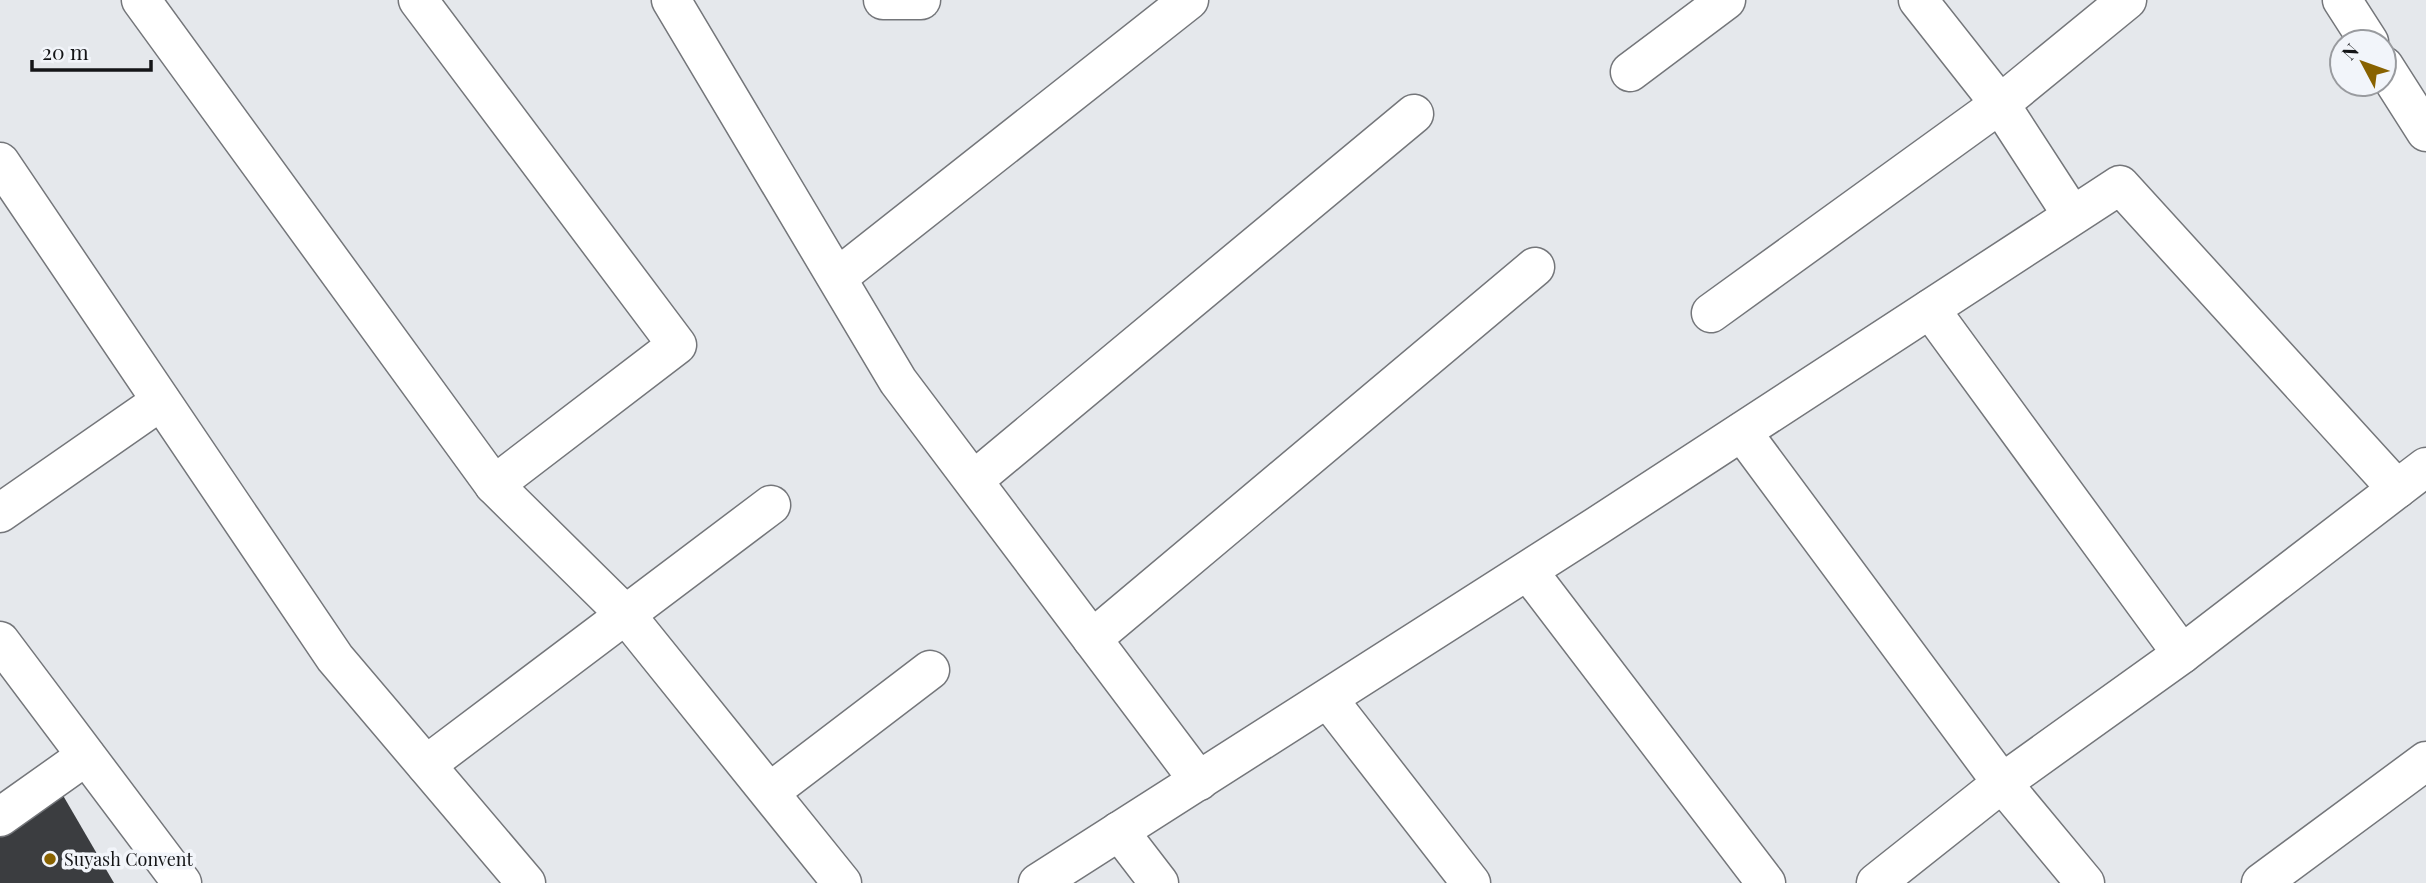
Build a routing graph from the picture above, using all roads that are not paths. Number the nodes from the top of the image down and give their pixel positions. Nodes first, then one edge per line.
1 (141, 0) edge
2 (418, 0) edge
3 (671, 0) edge
4 (883, 0) edge
5 (921, 0) edge
6 (1189, 0) edge
7 (1726, 0) edge
8 (1918, 0) edge
9 (2127, 0) edge
10 (2342, 0) edge
11 (2360, 28) edge
12 (1630, 72) dead end
13 (2398, 88) edge
14 (2000, 104) junction
15 (1414, 114) dead end
16 (2426, 132) edge
17 (0, 162) edge
18 (2073, 215) junction
19 (1535, 267) dead end
20 (838, 277) junction
21 (1930, 309) junction
22 (1712, 313) dead end
23 (161, 401) junction
24 (1742, 432) junction
25 (2412, 478) edge
26 (974, 480) junction
27 (494, 485) junction
28 (771, 505) dead end
29 (0, 513) edge
30 (1528, 571) junction
31 (626, 615) junction
32 (1092, 639) junction
33 (0, 641) edge
34 (2182, 653) junction
35 (930, 670) dead end
36 (1328, 699) junction
37 (86, 756) junction
38 (2426, 761) edge
39 (426, 765) junction
40 (1199, 781) junction
41 (2002, 783) junction
42 (770, 792) junction
43 (0, 817) edge
44 (1119, 831) junction
45 (182, 883) edge
46 (526, 883) edge
47 (842, 883) edge
48 (1038, 883) edge
49 (1159, 883) edge
50 (1471, 883) edge
51 (1766, 883) edge
52 (1876, 883) edge
53 (2085, 883) edge
54 (2261, 883) edge

1 - 27 street
2 - 27 street
3 - 20 street
4 - 5 street
6 - 20 street
7 - 12 street
8 - 14 street
9 - 14 street
10 - 11 street
13 - 16 street
14 - 18 street
14 - 22 street
15 - 26 street
17 - 23 street
18 - 21 street
18 - 25 street
19 - 32 street
20 - 26 street
21 - 24 street
21 - 34 street
23 - 29 street
23 - 39 street
24 - 30 street
24 - 41 street
25 - 34 street
26 - 32 street
27 - 31 street
28 - 31 street
30 - 36 street
30 - 51 street
31 - 39 street
31 - 42 street
32 - 40 street
33 - 37 street
34 - 41 street
35 - 42 street
36 - 40 street
36 - 50 street
37 - 43 street
37 - 45 street
38 - 54 street
39 - 46 street
40 - 44 street
41 - 52 street
41 - 53 street
42 - 47 street
44 - 48 street
44 - 49 street

